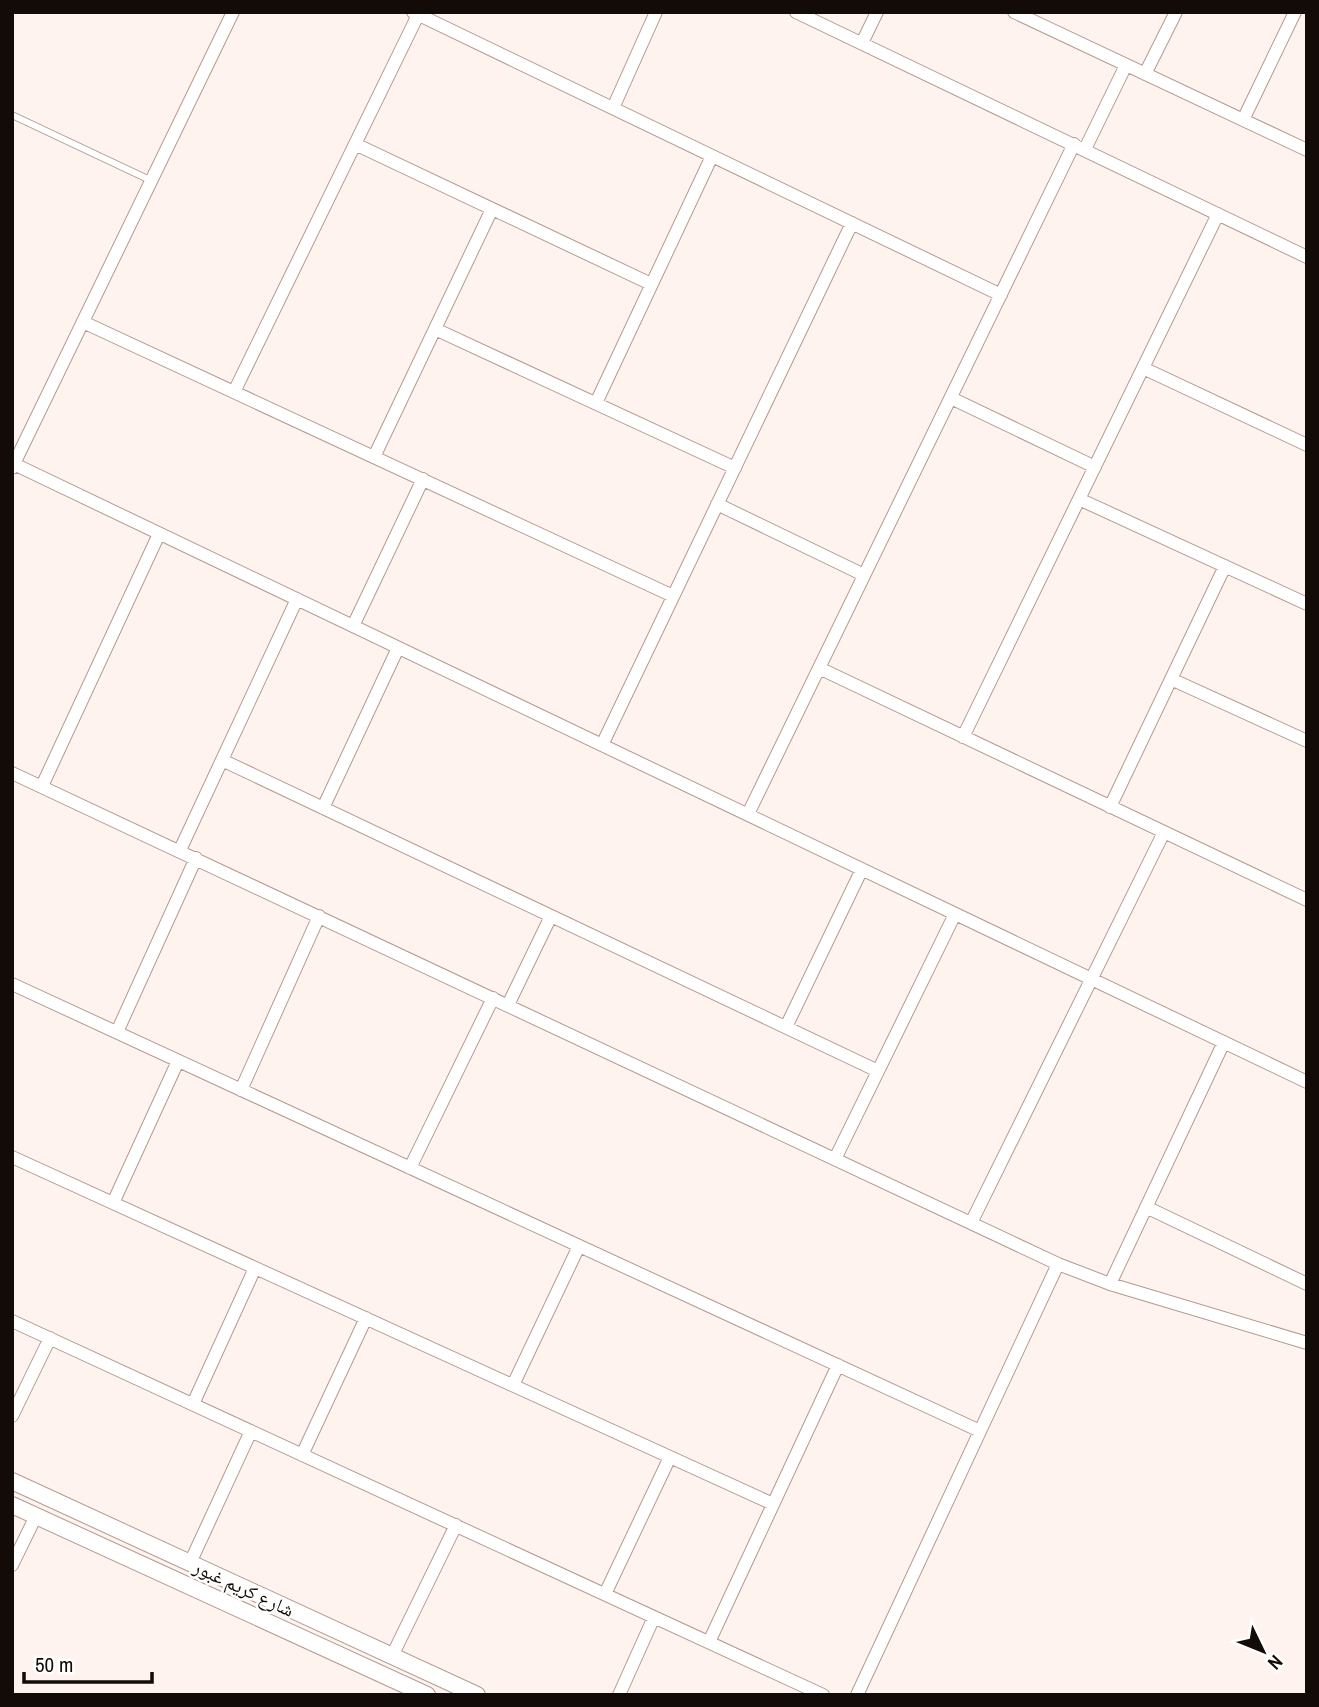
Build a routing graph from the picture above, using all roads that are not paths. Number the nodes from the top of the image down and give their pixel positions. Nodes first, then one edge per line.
1 (233, 12) edge
2 (656, 12) edge
3 (796, 12) edge
4 (877, 12) edge
5 (1014, 12) edge
6 (1176, 12) edge
7 (1295, 12) edge
8 (415, 13) edge
9 (862, 44) junction
10 (1126, 65) junction
11 (1146, 74) junction
12 (612, 108) junction
13 (12, 115) edge
14 (1243, 120) junction
15 (355, 144) junction
16 (1080, 147) junction
17 (1307, 150) edge
18 (712, 156) junction
19 (152, 181) junction
20 (492, 209) junction
21 (1218, 214) junction
22 (852, 223) junction
23 (1307, 257) edge
24 (651, 284) junction
25 (1001, 295) junction
26 (83, 322) junction
27 (435, 329) junction
28 (1143, 368) junction
29 (234, 392) junction
30 (951, 398) junction
31 (596, 403) junction
32 (1307, 445) edge
33 (374, 457) junction
34 (13, 466) edge
35 (1095, 467) junction
36 (735, 468) junction
37 (423, 480) junction
38 (1079, 499) junction
39 (718, 504) junction
40 (159, 534) junction
41 (1225, 566) junction
42 (864, 575) junction
43 (673, 596) junction
44 (297, 599) junction
45 (1307, 604) edge
46 (353, 626) junction
47 (398, 648) junction
48 (819, 668) junction
49 (1171, 679) junction
50 (963, 737) junction
51 (1307, 741) edge
52 (602, 745) junction
53 (222, 760) junction
54 (12, 772) edge
55 (42, 786) junction
56 (1110, 807) junction
57 (323, 808) junction
58 (748, 814) junction
59 (1164, 832) junction
60 (180, 850) junction
61 (196, 858) junction
62 (862, 869) junction
63 (1307, 900) edge
64 (955, 914) junction
65 (319, 916) junction
66 (551, 916) junction
67 (1092, 979) junction
68 (12, 984) edge
69 (493, 998) junction
70 (508, 1005) junction
71 (786, 1027) junction
72 (117, 1032) junction
73 (1224, 1042) junction
74 (178, 1061) junction
75 (878, 1071) junction
76 (1307, 1082) edge
77 (241, 1090) junction
78 (12, 1157) edge
79 (835, 1159) junction
80 (410, 1168) junction
81 (113, 1203) junction
82 (1146, 1208) junction
83 (971, 1223) junction
84 (579, 1246) junction
85 (1058, 1264) junction
86 (256, 1268) junction
87 (1110, 1283) junction
88 (1307, 1284) edge
89 (366, 1318) junction
90 (12, 1321) edge
91 (50, 1338) junction
92 (1307, 1343) edge
93 (838, 1365) junction
94 (513, 1385) junction
95 (193, 1404) junction
96 (12, 1416) edge
97 (251, 1431) junction
98 (980, 1431) junction
99 (302, 1454) junction
100 (670, 1457) junction
101 (12, 1481) edge
102 (773, 1504) junction
103 (12, 1505) edge
104 (36, 1516) junction
105 (456, 1525) junction
106 (190, 1563) junction
107 (12, 1565) edge
108 (239, 1585) junction
109 (605, 1594) junction
110 (229, 1604) junction
111 (654, 1617) junction
112 (709, 1642) junction
113 (392, 1656) junction
114 (427, 1695) edge
115 (477, 1695) edge
116 (619, 1695) edge
117 (822, 1695) edge
118 (857, 1695) edge

1 - 19 street
2 - 12 street
3 - 9 street
4 - 9 street
5 - 10 street
6 - 11 street
7 - 14 street
8 - 12 street
8 - 15 street
9 - 16 street
10 - 11 street
10 - 16 street
11 - 14 street
12 - 18 street
13 - 19 lane
14 - 17 street
15 - 20 street
15 - 29 street
16 - 21 street
16 - 25 street
18 - 22 street
18 - 24 street
19 - 26 street
20 - 24 street
20 - 27 street
21 - 23 street
21 - 28 street
22 - 25 street
22 - 36 street
24 - 31 street
25 - 30 street
26 - 29 street
26 - 34 street
27 - 31 street
27 - 33 street
28 - 32 street
28 - 35 street
29 - 33 street
30 - 35 street
30 - 42 street
31 - 36 street
33 - 37 street
34 - 40 street
35 - 38 street
36 - 39 street
37 - 43 street
37 - 46 street
38 - 41 street
38 - 50 street
39 - 42 street
39 - 43 street
40 - 44 street
40 - 55 street
41 - 45 street
41 - 49 street
42 - 48 street
43 - 52 street
44 - 46 street
44 - 53 street
46 - 47 street
47 - 52 street
47 - 57 street
48 - 50 street
48 - 58 street
49 - 51 street
49 - 56 street
50 - 56 street
52 - 58 street
53 - 57 street
53 - 60 street
54 - 55 street
55 - 60 street
56 - 59 street
57 - 66 street
58 - 62 street
59 - 63 street
59 - 67 street
60 - 61 street
61 - 65 street
61 - 72 street
62 - 64 street
62 - 71 street
64 - 67 street
64 - 75 street
65 - 69 street
65 - 77 street
66 - 70 street
66 - 71 street
67 - 73 street
67 - 83 street
68 - 72 street
69 - 70 street
69 - 80 street
70 - 79 street
71 - 75 street
72 - 74 street
73 - 76 street
73 - 82 street
74 - 77 street
74 - 81 street
75 - 79 street
77 - 80 street
78 - 81 street
79 - 83 street
80 - 84 street
81 - 86 street
82 - 87 street
82 - 88 street
83 - 85 street
84 - 93 street
84 - 94 street
85 - 87 street
85 - 98 street
86 - 89 street
86 - 95 street
87 - 92 street
89 - 94 street
89 - 99 street
90 - 91 street
91 - 95 street
91 - 96 street
93 - 98 street
93 - 102 street
94 - 100 street
95 - 97 street
97 - 99 street
97 - 106 street
98 - 118 street
99 - 105 street
100 - 102 street
100 - 109 street
101 - 106 street, شارع كريم غبور
102 - 112 street
103 - 104 street, شارع كريم غبور
104 - 107 street
104 - 110 street, شارع كريم غبور
105 - 109 street
105 - 113 street
106 - 108 street, شارع كريم غبور
108 - 110 street
108 - 113 street, شارع كريم غبور
109 - 111 street
110 - 114 street, شارع كريم غبور
111 - 112 street
111 - 116 street
112 - 117 street
113 - 115 street, شارع كريم غبور

